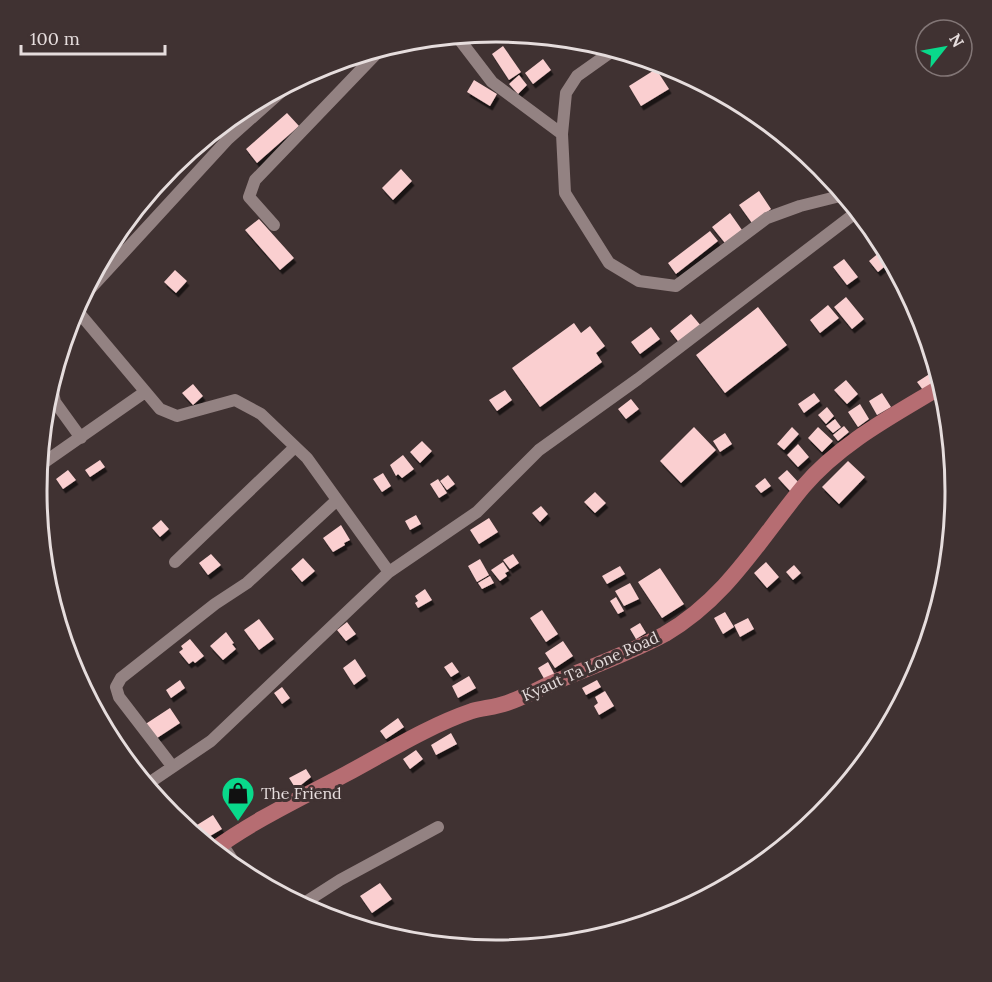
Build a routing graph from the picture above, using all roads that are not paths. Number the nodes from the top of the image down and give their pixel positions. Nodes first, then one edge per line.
1 (462, 43) edge
2 (606, 56) edge
3 (370, 60) edge
4 (263, 108) edge
5 (224, 134) edge
6 (562, 134) junction
7 (228, 139) junction
8 (836, 197) edge
9 (851, 216) edge
10 (274, 225) dead end
11 (101, 277) edge
12 (82, 317) edge
13 (933, 391) edge
14 (145, 392) junction
15 (56, 403) edge
16 (81, 438) junction
17 (295, 447) junction
18 (48, 460) edge
19 (337, 500) junction
20 (175, 562) dead end
21 (389, 572) junction
22 (172, 766) junction
23 (153, 780) edge
24 (438, 827) dead end
25 (221, 845) edge
26 (309, 900) edge

1 - 6 street
2 - 6 street
3 - 10 street
4 - 7 street
5 - 7 street
6 - 8 street
7 - 11 street
9 - 21 street
12 - 14 street
13 - 25 main road, Kyaut Ta Lone Road
14 - 16 street
14 - 17 street
15 - 16 street
16 - 18 street
17 - 19 street
17 - 20 street
19 - 21 street
19 - 22 street
21 - 22 street
22 - 23 street
24 - 26 street

